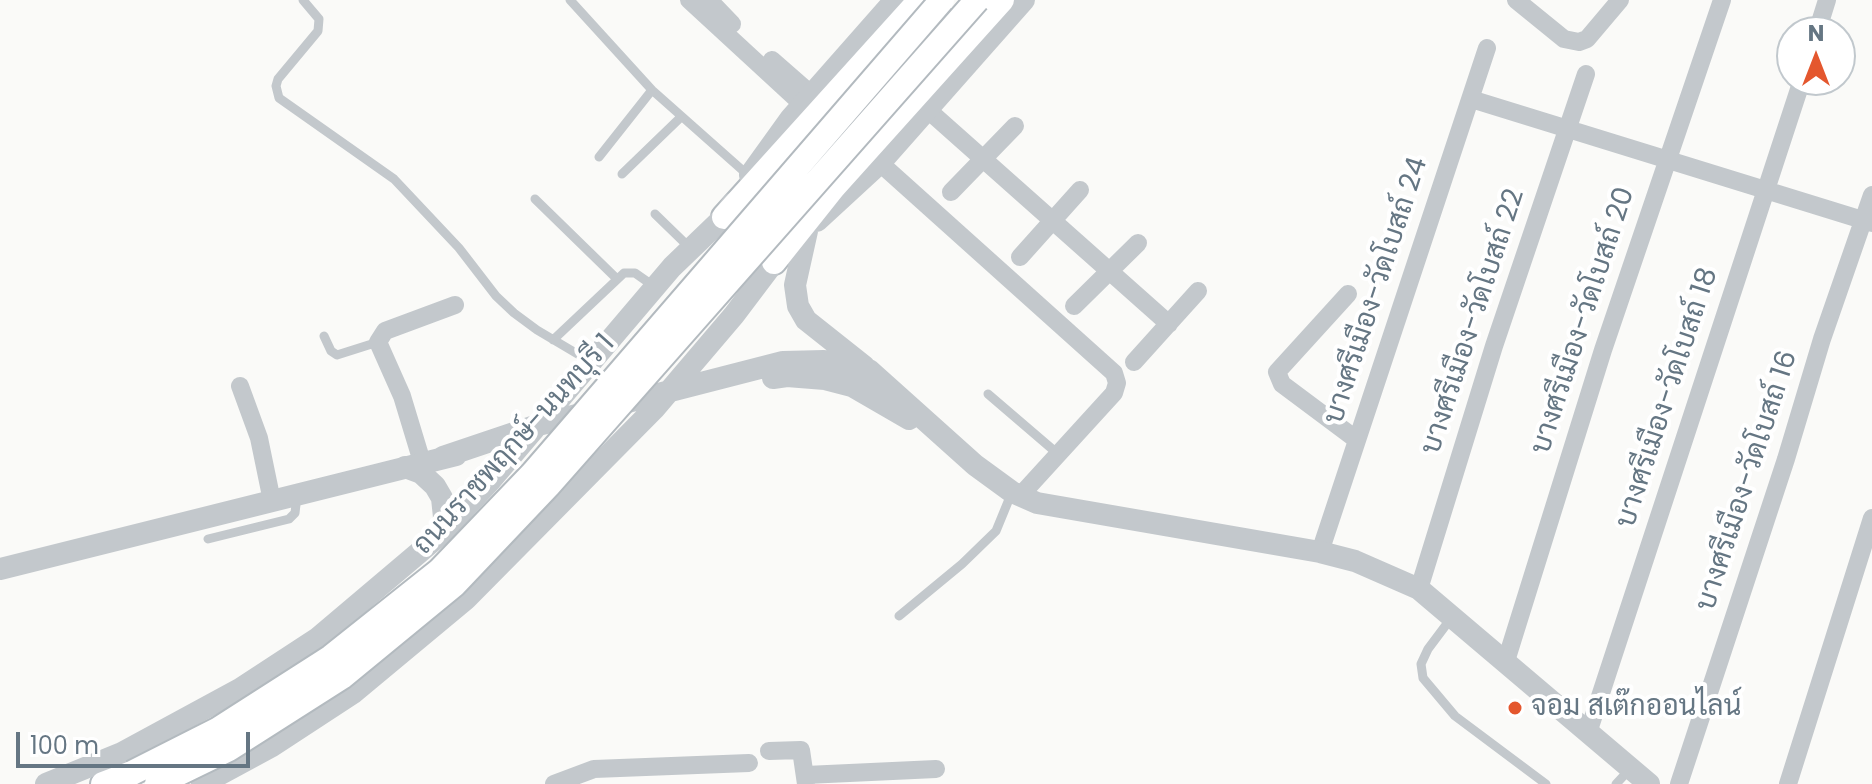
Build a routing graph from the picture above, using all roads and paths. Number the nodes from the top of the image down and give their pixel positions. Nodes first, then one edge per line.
1 (303, 0) edge
2 (570, 0) edge
3 (689, 0) edge
4 (709, 0) edge
5 (942, 0) edge
6 (977, 0) edge
7 (1002, 0) edge
8 (1024, 0) edge
9 (1516, 0) edge
10 (1620, 0) edge
11 (1722, 0) edge
12 (899, 4) edge
13 (1487, 48) dead end
14 (1586, 74) dead end
15 (652, 90) junction
16 (1797, 96) edge
17 (1471, 99) junction
18 (807, 100) junction
19 (928, 110) junction
20 (681, 117) junction
21 (1015, 126) dead end
22 (1567, 129) junction
23 (599, 157) dead end
24 (1667, 159) junction
25 (984, 160) junction
26 (880, 163) junction
27 (622, 174) dead end
28 (749, 176) junction
29 (1080, 190) dead end
30 (1766, 190) junction
31 (951, 192) dead end
32 (1872, 195) edge
33 (535, 199) dead end
34 (655, 214) dead end
35 (724, 217) junction
36 (1052, 220) junction
37 (1868, 221) edge
38 (807, 231) junction
39 (1138, 243) dead end
40 (690, 249) junction
41 (1020, 257) dead end
42 (774, 262) junction
43 (1109, 271) junction
44 (616, 278) junction
45 (659, 288) junction
46 (1198, 291) dead end
47 (1348, 294) dead end
48 (455, 305) dead end
49 (1074, 306) dead end
50 (1169, 324) junction
51 (722, 329) junction
52 (324, 336) dead end
53 (553, 340) junction
54 (378, 342) junction
55 (591, 362) junction
56 (1134, 362) dead end
57 (869, 370) junction
58 (737, 373) junction
59 (240, 386) dead end
60 (988, 394) dead end
61 (653, 400) junction
62 (530, 434) junction
63 (945, 439) junction
64 (1357, 440) junction
65 (1058, 454) junction
66 (423, 462) junction
67 (501, 468) junction
68 (297, 494) junction
69 (1016, 494) junction
70 (272, 501) junction
71 (549, 516) junction
72 (1872, 518) edge
73 (441, 534) junction
74 (208, 539) dead end
75 (1320, 552) junction
76 (0, 569) edge
77 (1419, 589) junction
78 (899, 616) dead end
79 (1452, 617) junction
80 (1506, 661) junction
81 (1588, 733) junction
82 (769, 751) dead end
83 (749, 763) dead end
84 (936, 769) dead end
85 (1624, 776) edge
86 (597, 777) edge
87 (806, 779) edge
88 (46, 784) edge
89 (103, 784) edge
90 (157, 784) edge
91 (202, 784) edge
92 (554, 784) edge
93 (1546, 784) edge
94 (1649, 784) edge
95 (1679, 784) edge
96 (1788, 784) edge

1 - 53 lane
2 - 15 lane
3 - 18 street
4 - 18 street
5 - 89 main road, ถนนราชพฤกษ์-นนทบุรี 1, bridge
6 - 90 main road, ถนนราชพฤกษ์-นนทบุรี 1, bridge
7 - 42 main road
8 - 19 street
9 - 10 street
11 - 24 street, บางศรีเมือง-วัดโบสถ์ 20
12 - 18 street, ถนนราชพฤกษ์-นนทบุรี 1
12 - 35 main road
13 - 17 street, บางศรีเมือง-วัดโบสถ์ 24
14 - 22 street, บางศรีเมือง-วัดโบสถ์ 22
15 - 20 lane
15 - 23 lane
16 - 30 street, บางศรีเมือง-วัดโบสถ์ 18
17 - 22 street
17 - 64 street, บางศรีเมือง-วัดโบสถ์ 24
18 - 28 street, ถนนราชพฤกษ์-นนทบุรี 1
19 - 25 street
19 - 26 street
20 - 27 lane
20 - 28 lane
21 - 25 street
22 - 24 street
22 - 77 street, บางศรีเมือง-วัดโบสถ์ 22
24 - 30 street
24 - 80 street, บางศรีเมือง-วัดโบสถ์ 20
25 - 31 street
25 - 36 street
26 - 38 street
26 - 65 street
28 - 35 street, ถนนราชพฤกษ์-นนทบุรี 1
29 - 36 street
30 - 37 street
30 - 81 street, บางศรีเมือง-วัดโบสถ์ 18
32 - 37 street, บางศรีเมือง-วัดโบสถ์ 16
33 - 44 lane
34 - 40 lane
35 - 40 street, ถนนราชพฤกษ์-นนทบุรี 1
36 - 41 street
36 - 43 street
37 - 95 street, บางศรีเมือง-วัดโบสถ์ 16
38 - 42 street
38 - 57 street
39 - 43 street
40 - 45 street, ถนนราชพฤกษ์-นนทบุรี 1
42 - 51 street
43 - 49 street
43 - 50 street
44 - 45 lane
44 - 53 lane
45 - 51 street
45 - 55 street, ถนนราชพฤกษ์-นนทบุรี 1
45 - 61 street
46 - 50 street
47 - 64 street
48 - 54 street
50 - 56 street
51 - 58 street
51 - 61 street
52 - 54 lane
53 - 55 lane
54 - 66 street
55 - 62 street, ถนนราชพฤกษ์-นนทบุรี 1
57 - 58 street
57 - 63 street
58 - 61 street
59 - 70 street
60 - 65 lane
61 - 62 street
61 - 63 street
61 - 71 street
62 - 66 street
62 - 67 street, ถนนราชพฤกษ์-นนทบุรี 1
63 - 69 street
64 - 75 street, บางศรีเมือง-วัดโบสถ์ 24
65 - 69 street
66 - 68 street
66 - 73 street
67 - 71 street
67 - 73 street, ถนนราชพฤกษ์-นนทบุรี 1
68 - 70 street
68 - 74 lane
69 - 75 street
69 - 78 lane
70 - 76 street
71 - 91 street
72 - 96 street
73 - 88 street, ถนนราชพฤกษ์-นนทบุรี 1
75 - 77 street
77 - 79 street
79 - 80 street
79 - 93 lane
80 - 81 street
81 - 85 street
82 - 87 street
83 - 86 street
84 - 87 street
85 - 94 street
86 - 92 street

